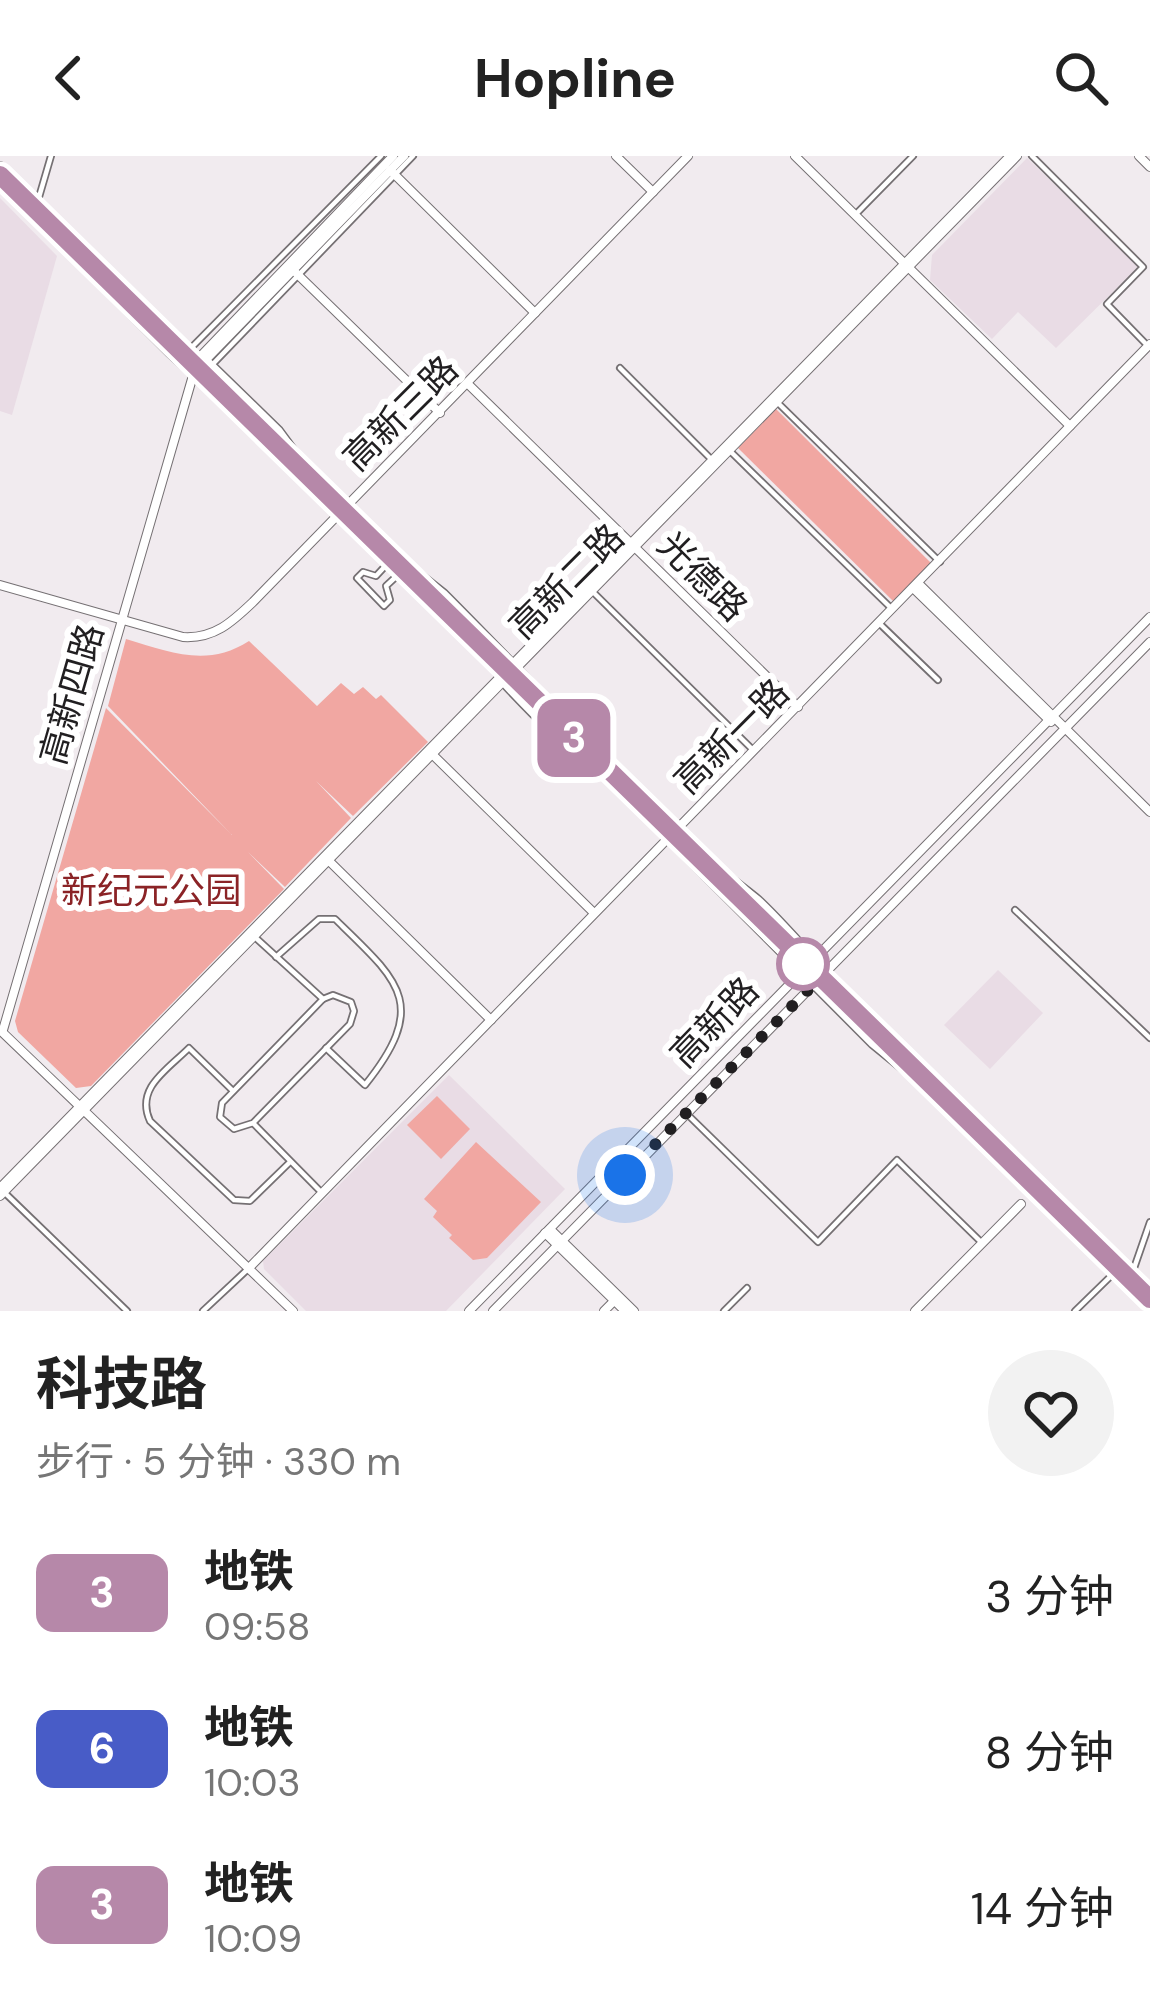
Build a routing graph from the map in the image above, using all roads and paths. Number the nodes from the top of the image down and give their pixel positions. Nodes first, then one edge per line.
1 (51, 156) edge
2 (364, 156) edge
3 (393, 156) edge
4 (404, 156) edge
5 (413, 156) edge
6 (616, 156) edge
7 (688, 156) edge
8 (795, 156) edge
9 (913, 156) edge
10 (1014, 156) edge
11 (1033, 156) edge
12 (1139, 156) edge
13 (385, 166) edge
14 (0, 167) edge
15 (1150, 167) edge
16 (0, 182) edge
17 (653, 192) junction
18 (37, 204) junction
19 (856, 215) junction
20 (906, 266) junction
21 (295, 272) junction
22 (535, 313) junction
23 (1149, 345) edge
24 (200, 358) junction
25 (620, 368) dead end
26 (194, 373) junction
27 (468, 384) junction
28 (777, 402) junction
29 (440, 412) junction
30 (1070, 426) junction
31 (730, 451) junction
32 (712, 460) junction
33 (343, 510) junction
34 (634, 546) junction
35 (389, 562) junction
36 (940, 562) junction
37 (400, 573) junction
38 (0, 585) edge
39 (917, 587) junction
40 (593, 592) junction
41 (894, 611) junction
42 (1150, 617) edge
43 (120, 619) junction
44 (880, 624) junction
45 (1150, 642) edge
46 (514, 667) junction
47 (503, 678) junction
48 (938, 680) dead end
49 (797, 707) junction
50 (1051, 718) junction
51 (1064, 729) junction
52 (753, 751) junction
53 (430, 752) junction
54 (1150, 812) edge
55 (673, 833) junction
56 (326, 858) junction
57 (1015, 910) dead end
58 (593, 912) junction
59 (254, 936) junction
60 (276, 957) junction
61 (814, 958) junction
62 (803, 969) junction
63 (823, 975) junction
64 (814, 984) junction
65 (323, 999) junction
66 (490, 1019) junction
67 (1, 1030) edge
68 (1150, 1038) edge
69 (326, 1048) junction
70 (233, 1091) junction
71 (83, 1107) junction
72 (687, 1114) junction
73 (253, 1123) junction
74 (290, 1162) junction
75 (1, 1192) edge
76 (321, 1192) junction
77 (1022, 1204) dead end
78 (1150, 1222) edge
79 (547, 1231) junction
80 (559, 1243) junction
81 (983, 1243) junction
82 (249, 1268) junction
83 (1114, 1273) junction
84 (1132, 1274) junction
85 (747, 1288) dead end
86 (1150, 1292) edge
87 (614, 1301) junction
88 (1150, 1308) edge
89 (127, 1311) edge
90 (203, 1311) edge
91 (293, 1311) edge
92 (469, 1311) edge
93 (493, 1311) edge
94 (604, 1311) edge
95 (625, 1311) edge
96 (634, 1311) edge
97 (724, 1311) edge
98 (915, 1311) edge
99 (1075, 1311) edge

1 - 18 street
2 - 13 street
3 - 13 street, 高新四路
4 - 13 street, 高新四路
5 - 13 street
6 - 17 street
7 - 17 street, 高新三路
8 - 19 street
9 - 19 street
10 - 20 street, 高新二路
11 - 23 street
12 - 15 street
13 - 21 street, 高新四路
13 - 22 street
13 - 24 street, 高新四路
14 - 18 main road
16 - 26 main road
17 - 22 street, 高新三路
18 - 24 main road
19 - 20 street
20 - 28 street, 高新二路
20 - 30 street
20 - 32 street, 高新二路
21 - 24 street, 高新四路
21 - 29 street
22 - 27 street, 高新三路
23 - 30 street, 高新一路
24 - 26 street, 高新四路
24 - 33 main road
25 - 32 street
26 - 33 main road
26 - 43 street, 高新四路
27 - 29 street, 高新三路
27 - 34 street, 光德路
28 - 31 street, 高新二路
28 - 36 street
29 - 33 street, 高新三路
30 - 36 street, 高新一路
31 - 34 street, 高新二路
31 - 41 street
32 - 34 street, 高新二路
33 - 35 main road
33 - 43 street, 高新三路
33 - 46 main road
34 - 40 street, 高新二路
34 - 46 street, 高新二路
34 - 49 street, 光德路
35 - 37 main road
35 - 37 street
36 - 39 street, 高新一路
37 - 47 main road
38 - 43 street
39 - 41 street, 高新一路
39 - 50 street
40 - 46 street, 高新二路
40 - 52 street
41 - 44 street, 高新一路
42 - 50 street, 高新路
43 - 67 street, 高新四路
44 - 48 street
44 - 49 street, 高新一路
45 - 51 street, 高新路
46 - 47 street, 高新二路
46 - 55 main road
47 - 53 street, 高新二路
47 - 55 main road
49 - 52 street, 高新一路
50 - 51 street
50 - 61 street, 高新路
51 - 54 street
51 - 63 street, 高新路
52 - 55 street, 高新一路
53 - 56 street, 高新二路
53 - 58 street
55 - 58 street, 高新一路
55 - 61 main road
55 - 62 main road
56 - 59 street, 高新二路
56 - 66 street
56 - 71 street, 高新二路
57 - 68 street
58 - 66 street, 高新一路
59 - 60 street
59 - 71 street, 高新二路
60 - 65 street
60 - 69 street
61 - 62 street, 高新路
61 - 63 main road
62 - 64 main road
62 - 79 street, 高新路
63 - 64 street, 高新路
63 - 84 main road
64 - 72 street, 高新路
64 - 83 main road
65 - 69 street
65 - 70 street
66 - 76 street, 高新一路
67 - 71 street
69 - 73 street
70 - 73 street
70 - 74 street
71 - 75 street, 高新二路
71 - 82 street
72 - 80 street, 高新路
72 - 81 street
73 - 74 street
74 - 76 street
75 - 89 street
76 - 82 street, 高新一路
77 - 81 street
78 - 84 street
79 - 80 street
79 - 92 street, 高新路
80 - 87 street
80 - 93 street, 高新路
80 - 96 street
81 - 98 street
82 - 90 street
82 - 91 street
83 - 88 main road
83 - 99 street
84 - 86 main road
85 - 97 street
87 - 94 street
87 - 95 street

